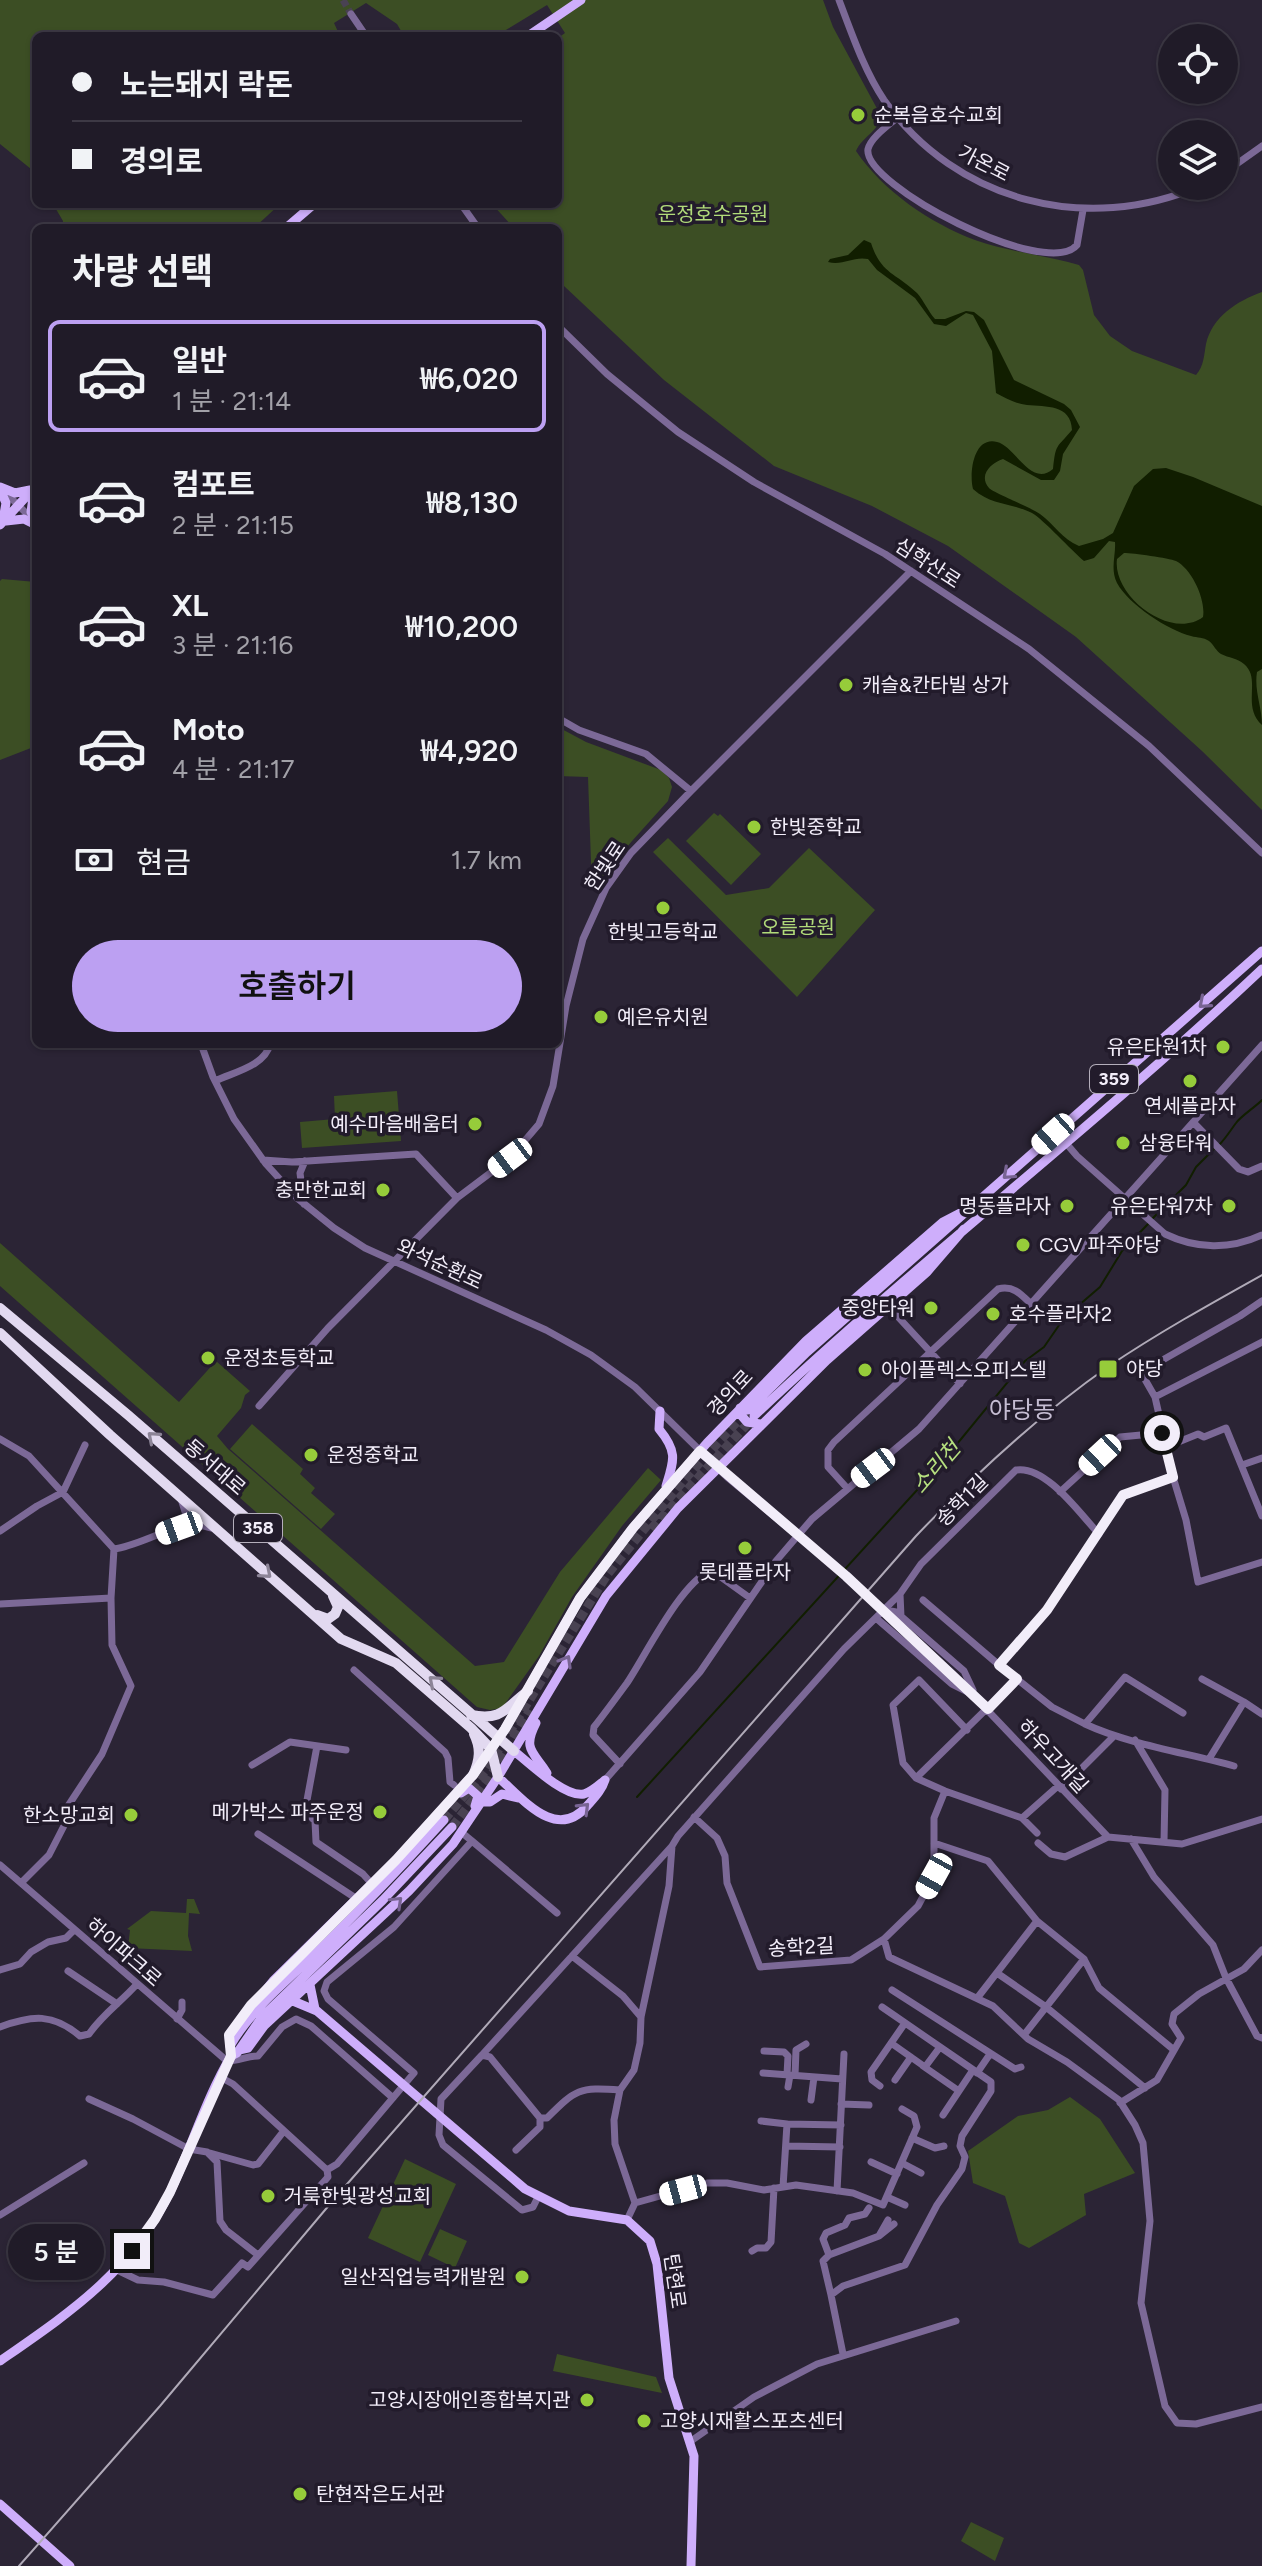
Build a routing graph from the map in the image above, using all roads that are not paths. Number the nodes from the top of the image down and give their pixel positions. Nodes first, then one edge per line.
1 (581, 0) edge
2 (839, 0) edge
3 (351, 14) tunnel mouth
4 (363, 32) edge
5 (534, 32) edge
6 (898, 117) junction
7 (1262, 146) edge
8 (1238, 163) edge
9 (1164, 200) edge
10 (309, 208) edge
11 (1083, 210) junction
12 (291, 224) edge
13 (562, 330) edge
14 (0, 487) edge
15 (32, 489) edge
16 (32, 491) edge
17 (19, 505) junction
18 (32, 519) edge
19 (32, 522) edge
20 (0, 525) edge
21 (911, 571) junction
22 (562, 720) edge
23 (691, 791) junction
24 (1262, 853) edge
25 (1262, 951) edge
26 (1262, 969) edge
27 (562, 1031) edge
28 (1262, 1045) edge
29 (203, 1048) edge
30 (269, 1048) edge
31 (559, 1048) edge
32 (215, 1081) junction
33 (1194, 1123) junction
34 (1065, 1142) junction
35 (263, 1160) junction
36 (305, 1161) junction
37 (1262, 1166) edge
38 (457, 1198) junction
39 (1123, 1198) junction
40 (304, 1204) junction
41 (964, 1229) junction
42 (1262, 1235) edge
43 (394, 1261) junction
44 (0, 1300) edge
45 (1262, 1301) edge
46 (1031, 1304) junction
47 (888, 1306) junction
48 (0, 1308) edge
49 (0, 1333) edge
50 (0, 1340) edge
51 (1262, 1342) edge
52 (929, 1352) junction
53 (960, 1384) junction
54 (1155, 1397) junction
55 (259, 1406) dead end
56 (660, 1411) junction
57 (751, 1414) junction
58 (128, 1415) junction
59 (1162, 1433) junction
60 (110, 1435) junction
61 (0, 1439) edge
62 (85, 1445) dead end
63 (1166, 1447) junction
64 (700, 1451) junction
65 (1262, 1458) edge
66 (1242, 1465) junction
67 (717, 1467) junction
68 (727, 1477) joint
69 (1173, 1477) junction
70 (847, 1488) junction
71 (172, 1490) junction
72 (63, 1492) junction
73 (664, 1492) junction
74 (1060, 1492) junction
75 (1262, 1516) edge
76 (179, 1528) junction
77 (0, 1531) edge
78 (220, 1533) junction
79 (1099, 1534) junction
80 (114, 1549) junction
81 (1262, 1562) edge
82 (322, 1584) junction
83 (900, 1594) junction
84 (111, 1598) junction
85 (750, 1598) junction
86 (923, 1600) dead end
87 (0, 1604) edge
88 (302, 1605) junction
89 (886, 1610) junction
90 (901, 1617) junction
91 (876, 1618) junction
92 (999, 1665) junction
93 (354, 1670) dead end
94 (1017, 1679) junction
95 (1202, 1679) dead end
96 (528, 1691) junction
97 (975, 1696) junction
98 (1244, 1702) junction
99 (542, 1703) junction
100 (988, 1709) junction
101 (1183, 1713) dead end
102 (1262, 1714) edge
103 (471, 1715) junction
104 (1085, 1724) junction
105 (471, 1728) junction
106 (967, 1730) junction
107 (1113, 1737) junction
108 (499, 1738) junction
109 (1135, 1740) junction
110 (317, 1746) junction
111 (491, 1749) junction
112 (346, 1750) dead end
113 (514, 1751) junction
114 (1209, 1759) junction
115 (620, 1764) junction
116 (252, 1765) dead end
117 (1234, 1766) dead end
118 (473, 1775) junction
119 (498, 1777) junction
120 (916, 1778) junction
121 (550, 1779) junction
122 (605, 1780) junction
123 (1059, 1788) junction
124 (455, 1790) junction
125 (945, 1791) junction
126 (525, 1801) junction
127 (478, 1806) junction
128 (694, 1817) junction
129 (1022, 1818) junction
130 (1261, 1822) edge
131 (452, 1826) junction
132 (1037, 1833) dead end
133 (258, 1834) dead end
134 (1108, 1837) junction
135 (1131, 1839) junction
136 (472, 1841) junction
137 (1164, 1842) junction
138 (934, 1843) junction
139 (1038, 1843) dead end
140 (672, 1846) junction
141 (0, 1865) edge
142 (21, 1883) junction
143 (372, 1884) junction
144 (357, 1899) junction
145 (557, 1913) dead end
146 (1037, 1921) junction
147 (74, 1930) junction
148 (884, 1939) junction
149 (1262, 1950) edge
150 (115, 1952) dead end
151 (572, 1956) junction
152 (108, 1959) junction
153 (1084, 1959) junction
154 (0, 1970) edge
155 (68, 1971) dead end
156 (997, 1973) junction
157 (1226, 1978) junction
158 (137, 1984) junction
159 (310, 1985) junction
160 (892, 1990) dead end
161 (978, 1997) junction
162 (293, 2001) junction
163 (907, 2001) junction
164 (182, 2002) dead end
165 (117, 2004) junction
166 (882, 2007) dead end
167 (1046, 2007) junction
168 (316, 2010) junction
169 (895, 2016) junction
170 (641, 2017) junction
171 (177, 2019) junction
172 (905, 2023) junction
173 (0, 2027) edge
174 (1024, 2035) junction
175 (1262, 2038) edge
176 (891, 2043) junction
177 (806, 2044) dead end
178 (940, 2047) junction
179 (1174, 2050) junction
180 (764, 2051) dead end
181 (232, 2053) junction
182 (844, 2054) dead end
183 (990, 2054) junction
184 (482, 2055) junction
185 (911, 2057) junction
186 (923, 2066) junction
187 (1021, 2067) dead end
188 (975, 2072) junction
189 (763, 2073) dead end
190 (791, 2075) junction
191 (220, 2077) junction
192 (814, 2077) junction
193 (842, 2079) junction
194 (895, 2080) dead end
195 (880, 2086) dead end
196 (788, 2087) dead end
197 (1145, 2088) junction
198 (620, 2090) junction
199 (959, 2091) junction
200 (393, 2098) junction
201 (89, 2099) dead end
202 (811, 2100) dead end
203 (1120, 2103) junction
204 (841, 2104) junction
205 (869, 2105) dead end
206 (902, 2109) dead end
207 (943, 2115) dead end
208 (540, 2118) junction
209 (761, 2121) dead end
210 (787, 2124) junction
211 (841, 2125) junction
212 (283, 2132) junction
213 (912, 2138) junction
214 (786, 2146) junction
215 (944, 2146) dead end
216 (840, 2147) junction
217 (189, 2149) junction
218 (516, 2150) dead end
219 (207, 2152) junction
220 (871, 2162) dead end
221 (84, 2163) dead end
222 (902, 2163) junction
223 (327, 2170) junction
224 (921, 2173) dead end
225 (897, 2174) junction
226 (783, 2187) junction
227 (774, 2188) junction
228 (837, 2191) junction
229 (538, 2197) junction
230 (887, 2197) junction
231 (635, 2203) junction
232 (905, 2205) dead end
233 (869, 2208) dead end
234 (0, 2215) edge
235 (627, 2220) junction
236 (891, 2222) dead end
237 (752, 2251) dead end
238 (258, 2255) junction
239 (829, 2255) junction
240 (117, 2270) junction
241 (831, 2295) junction
242 (956, 2321) dead end
243 (843, 2354) junction
244 (0, 2361) edge
245 (1262, 2407) edge
246 (691, 2441) junction
247 (3, 2507) edge
248 (66, 2563) edge
249 (691, 2566) edge

1 - 5 main road
2 - 6 street, 가온로
3 - 4 street
6 - 11 street, 가온로
6 - 11 street
7 - 8 street
9 - 11 street, 가온로
10 - 12 main road
13 - 21 street, 심학산로
14 - 15 main road
14 - 17 street
14 - 20 main road
16 - 17 main road
17 - 18 street
17 - 20 main road
19 - 20 main road
21 - 23 street, 한빛로
21 - 24 street, 심학산로
22 - 23 street
23 - 27 street, 한빛로
25 -> 57 main road, 경의로 / 359
26 - 34 main road, 경의로 / 359
28 - 33 street
29 - 32 street, 와석순환로
30 - 32 street
31 - 38 street, 한빛로
32 - 35 street, 와석순환로
33 - 37 street
33 - 39 street
34 - 39 street
34 - 41 main road, 경의로 / 359
35 - 36 street
35 - 40 street, 와석순환로
36 - 38 street
36 - 40 street
38 - 43 street, 한빛로
39 - 42 street
39 - 46 street
40 - 43 street, 와석순환로
41 - 47 main road, 경의로
41 - 57 main road, 경의로 / 359
43 - 55 street, 한빛로
43 - 56 street, 와석순환로
44 - 58 highway
45 - 54 street
46 - 52 street
46 - 53 street
47 - 52 street
47 - 57 main road, 경의로
48 - 58 highway, 동서대로 / 358
49 - 60 highway, 358
50 - 60 highway
51 - 54 street
52 - 53 street
52 - 70 street
53 - 70 street
54 - 59 street
56 - 64 street, 와석순환로
56 - 73 main road
57 - 64 main road, 경의로
57 - 67 main road, 경의로
82 -> 58 highway, 동서대로 / 358
59 - 63 street
59 - 74 street
60 - 71 highway, 358
61 - 72 street
62 - 72 street
63 - 66 street
63 - 69 street
64 - 67 street, 와석순환로
64 - 73 main road, 경의로
65 - 66 street
66 - 75 street
67 - 68 street, 와석순환로
99 -> 67 main road, 경의로
68 - 97 street, 하우고개길
69 - 79 street
69 - 81 street
70 - 85 street
71 - 76 street
71 - 78 highway, 358
72 - 77 street
72 - 80 street
73 - 96 main road, 경의로
74 - 79 street, 송학1길
74 - 83 street, 송학1길
76 - 78 street
76 - 80 street
78 -> 88 highway, 358
79 - 92 street
80 - 84 street
82 - 88 highway
103 -> 82 highway, 동서대로 / 358
83 - 89 street
83 - 90 street
84 - 87 street
84 - 142 street
85 - 115 street
85 - 115 street
86 - 92 street
88 - 105 highway, 358
89 - 90 street, 하우고개길
89 - 91 street
90 - 97 street, 하우고개길
91 - 97 street, 하우고개길
91 - 128 street
92 - 94 street
93 - 124 street
94 - 100 street
94 - 104 street
95 - 98 street
96 - 103 highway
96 - 108 main road, 경의로
97 - 100 street, 하우고개길
98 - 102 street
98 - 114 street
99 - 113 main road, 경의로
99 - 121 main road
100 - 106 street
100 - 123 street, 하우고개길
101 - 104 street
103 - 108 highway, 동서대로 / 358
104 - 107 street
105 - 111 highway, 358
105 - 118 highway
106 - 120 street
106 - 120 street
107 - 109 street
107 - 123 street
108 - 111 main road, 경의로
108 - 113 highway, 동서대로 / 358
109 - 114 street
109 - 137 street
110 - 112 street
110 - 116 street
110 - 143 street
111 - 118 main road, 경의로
111 - 119 highway, 358
113 - 119 main road, 경의로
113 - 121 main road
114 - 117 street
115 - 122 street
118 - 124 main road, 경의로
119 - 126 main road
119 - 127 main road, 경의로
120 - 125 street
121 - 122 main road
126 -> 122 main road
123 - 129 street
123 - 134 street, 하우고개길
124 - 127 main road
124 - 143 main road, 경의로
125 - 129 street
125 - 138 street, 송학2길
126 - 127 main road
127 - 131 main road, 경의로
128 - 140 street
128 - 148 street, 송학2길
129 - 132 street
130 - 137 street
131 - 136 street
159 -> 131 main road, 경의로
131 - 181 main road, 경의로
133 - 144 street
134 - 135 street
134 - 139 street
135 - 137 street
135 - 157 street
136 - 145 street
136 - 200 street
138 - 146 street
138 - 148 street, 송학2길
140 - 151 street
140 - 170 street
141 - 142 street, 하이파크로
142 - 147 street, 하이파크로
143 - 144 main road, 경의로
144 - 181 main road, 경의로
146 - 153 street
146 - 156 street
147 - 152 street, 하이파크로
147 - 154 street
148 - 161 street
149 - 157 street
150 - 152 street
151 - 170 street
151 - 184 street
152 - 158 street, 하이파크로
153 - 167 street
153 - 179 street
155 - 165 street
156 - 161 street
156 - 167 street
157 - 175 street
157 - 179 street
158 - 165 street
158 - 171 street, 하이파크로
159 - 162 main road, 경의로
159 - 168 main road
160 - 163 street
161 - 174 street
162 - 168 main road
162 - 181 main road, 경의로
163 - 169 street
163 - 183 street
164 - 171 street
165 - 173 street
166 - 169 street
167 - 174 street
167 - 197 street
168 - 229 main road
169 - 172 street
170 - 198 street
171 - 181 street, 하이파크로
172 - 176 street
172 - 178 street
174 - 203 street
176 - 185 street
176 - 195 street
177 - 190 street
178 - 186 street
178 - 188 street
179 - 197 street
180 - 190 street
181 - 191 main road, 경의로
181 - 200 street
182 - 193 street
183 - 187 street
183 - 188 street
184 - 208 street
184 - 229 street
185 - 186 street
185 - 194 street
186 - 199 street
188 - 199 street
188 - 241 street
189 - 190 street
190 - 192 street
190 - 196 street
191 - 212 street
191 - 217 main road, 경의로
192 - 193 street
192 - 202 street
193 - 204 street
197 - 203 street
198 - 208 street
198 - 231 street
199 - 207 street
200 - 223 street
201 - 217 street
203 - 245 street
204 - 205 street
204 - 211 street
206 - 213 street
208 - 218 street
209 - 210 street
210 - 211 street
210 - 214 street
211 - 216 street
212 - 219 street
212 - 223 street
213 - 215 street
213 - 222 street
214 - 216 street
214 - 226 street
216 - 228 street
217 - 219 street
217 - 240 main road, 경의로
219 - 238 street
220 - 225 street
221 - 234 street
222 - 224 street
222 - 225 street
223 - 238 street
225 - 230 street
226 - 227 street
226 - 228 street
227 - 231 street
227 - 237 street
228 - 230 street
229 - 235 main road
230 - 232 street
231 - 235 street
233 - 239 street
235 - 246 main road, 탄현로
236 - 239 street
238 - 240 street
239 - 241 street
240 - 244 main road, 경의로
241 - 243 street
242 - 243 street
243 - 246 street
246 - 249 main road, 탄현로
247 - 248 main road

